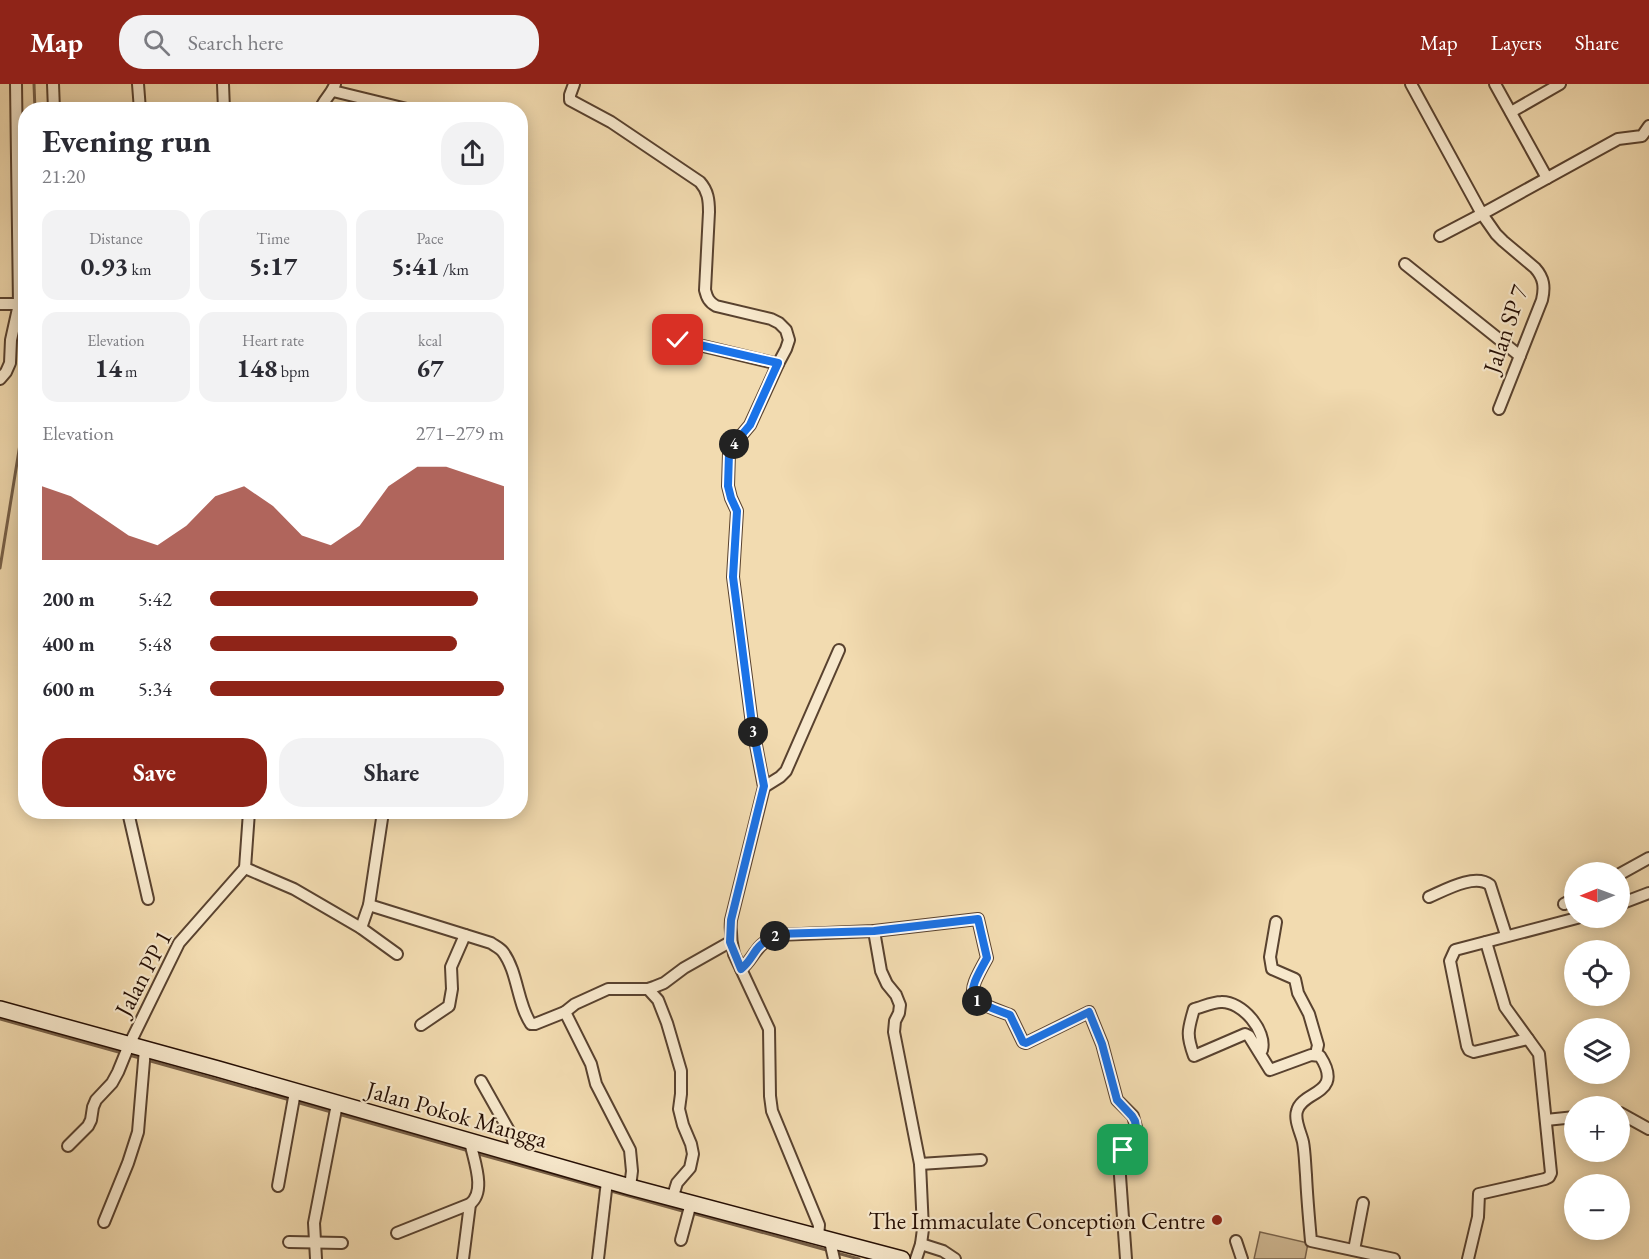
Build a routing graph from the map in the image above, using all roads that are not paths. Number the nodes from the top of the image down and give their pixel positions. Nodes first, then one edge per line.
1 (16, 84) edge
2 (53, 84) edge
3 (138, 84) edge
4 (224, 84) edge
5 (574, 84) edge
6 (1411, 84) edge
7 (1495, 84) edge
8 (1560, 84) edge
9 (334, 88) edge
10 (18, 102) edge
11 (54, 102) edge
12 (139, 102) edge
13 (224, 102) edge
14 (325, 102) edge
15 (383, 102) edge
16 (1511, 112) junction
17 (1649, 126) edge
18 (1547, 178) junction
19 (1482, 214) junction
20 (1440, 236) dead end
21 (1405, 264) dead end
22 (18, 303) edge
23 (0, 304) edge
24 (18, 308) edge
25 (678, 340) dead end
26 (1520, 356) junction
27 (778, 363) junction
28 (0, 379) edge
29 (1499, 409) dead end
30 (839, 650) dead end
31 (764, 786) junction
32 (130, 819) edge
33 (248, 819) edge
34 (382, 819) edge
35 (1649, 858) edge
36 (245, 868) junction
37 (1630, 868) edge
38 (1649, 893) edge
39 (1429, 897) dead end
40 (148, 899) dead end
41 (1630, 900) edge
42 (369, 905) junction
43 (1564, 921) edge
44 (1276, 922) dead end
45 (361, 928) junction
46 (874, 931) junction
47 (465, 935) junction
48 (1506, 936) junction
49 (730, 942) junction
50 (1486, 942) junction
51 (397, 954) dead end
52 (741, 969) junction
53 (648, 989) junction
54 (0, 1009) edge
55 (565, 1012) junction
56 (422, 1025) dead end
57 (1528, 1039) junction
58 (128, 1048) junction
59 (145, 1052) junction
60 (1259, 1052) junction
61 (1316, 1054) junction
62 (480, 1081) dead end
63 (294, 1098) junction
64 (336, 1106) junction
65 (1564, 1118) edge
66 (1630, 1119) edge
67 (1546, 1120) junction
68 (1649, 1129) edge
69 (470, 1143) junction
70 (68, 1146) dead end
71 (512, 1153) junction
72 (981, 1160) dead end
73 (920, 1164) junction
74 (278, 1186) dead end
75 (606, 1187) junction
76 (630, 1187) junction
77 (672, 1198) junction
78 (1363, 1203) dead end
79 (470, 1204) junction
80 (689, 1209) junction
81 (104, 1222) dead end
82 (397, 1233) dead end
83 (681, 1240) dead end
84 (1236, 1241) dead end
85 (289, 1242) dead end
86 (316, 1243) junction
87 (342, 1243) dead end
88 (921, 1244) junction
89 (828, 1246) edge
90 (1354, 1250) junction
91 (316, 1259) edge
92 (463, 1259) edge
93 (598, 1259) edge
94 (902, 1259) edge
95 (916, 1259) edge
96 (955, 1259) edge
97 (1126, 1259) edge
98 (1242, 1259) edge
99 (1394, 1259) edge
100 (1468, 1259) edge

1 - 10 street
2 - 11 street
3 - 12 street
4 - 13 street
5 - 27 street
6 - 19 street
7 - 16 street
8 - 16 street
9 - 14 street
9 - 15 street
16 - 18 street
17 - 18 street
18 - 19 street
19 - 20 street
19 - 26 street, Jalan SP 7
21 - 26 street
22 - 23 street
24 - 28 street
25 - 27 street
26 - 29 street, Jalan SP 7
27 - 31 street
30 - 31 street
31 - 49 street
32 - 40 street
33 - 36 street
34 - 42 street
35 - 37 street
36 - 45 street
36 - 58 street, Jalan PP 1
38 - 41 street
39 - 48 street
42 - 45 street
42 - 47 street
43 - 48 street
44 - 61 street
45 - 51 street
46 - 52 street
46 - 73 street
46 - 97 street
47 - 55 street
47 - 56 street
48 - 50 street
49 - 52 street
49 - 53 street
50 - 57 street
50 - 57 street
52 - 89 street
53 - 55 street
53 - 77 street
54 - 58 main road, Jalan Pokok Mangga
55 - 76 street
57 - 67 street
58 - 59 main road, Jalan Pokok Mangga
58 - 70 street, Jalan PP 1
59 - 63 main road, Jalan Pokok Mangga
59 - 81 street
60 - 60 street
60 - 61 street
61 - 90 street
62 - 71 street
63 - 64 main road, Jalan Pokok Mangga
63 - 74 street
64 - 69 main road, Jalan Pokok Mangga
64 - 86 street
65 - 67 street
66 - 68 street
67 - 100 street
69 - 71 main road, Jalan Pokok Mangga
69 - 79 street
71 - 75 main road, Jalan Pokok Mangga
72 - 73 street
73 - 88 street
75 - 76 main road, Jalan Pokok Mangga
75 - 93 street
76 - 77 main road, Jalan Pokok Mangga
77 - 80 main road, Jalan Pokok Mangga
78 - 90 street
79 - 82 street
79 - 92 street
80 - 83 street
80 - 89 main road, Jalan Pokok Mangga
84 - 98 street
85 - 86 street
86 - 87 street
86 - 91 street
88 - 95 street
88 - 96 street
89 - 94 main road, Jalan Pokok Mangga
90 - 99 street

